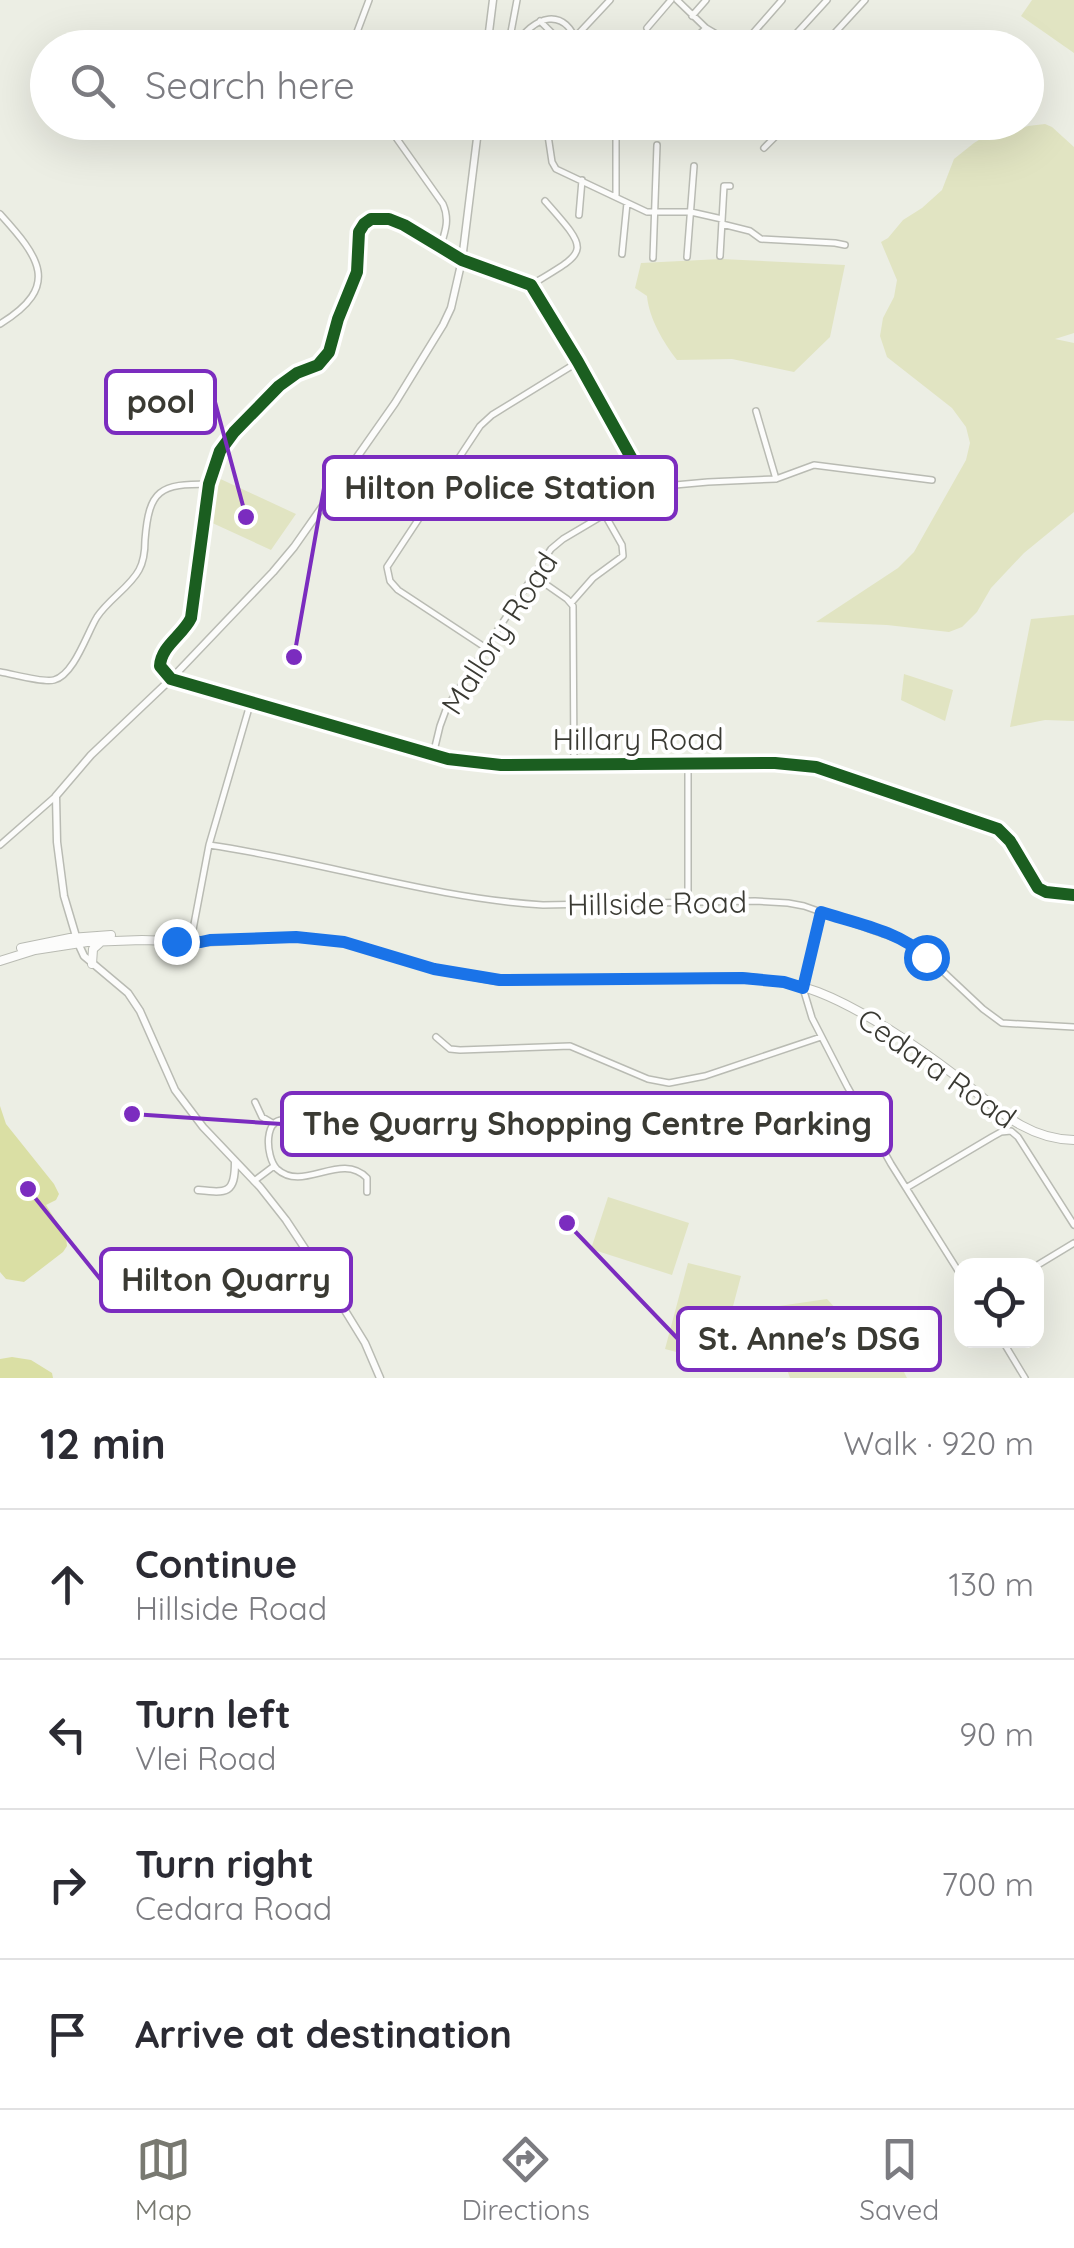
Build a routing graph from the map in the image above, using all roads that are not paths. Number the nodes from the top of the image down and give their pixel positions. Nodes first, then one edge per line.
1 (369, 0) edge
2 (493, 0) edge
3 (517, 0) edge
4 (610, 0) edge
5 (674, 0) edge
6 (706, 0) edge
7 (782, 0) edge
8 (827, 0) edge
9 (865, 0) edge
10 (692, 16) junction
11 (540, 21) junction
12 (647, 28) dead end
13 (706, 28) joint
14 (358, 30) edge
15 (490, 30) edge
16 (513, 30) edge
17 (525, 30) edge
18 (549, 30) edge
19 (571, 30) edge
20 (582, 30) edge
21 (709, 30) edge
22 (756, 30) edge
23 (800, 30) edge
24 (838, 30) edge
25 (398, 140) edge
26 (477, 140) edge
27 (549, 140) edge
28 (616, 140) edge
29 (772, 140) edge
30 (657, 145) dead end
31 (764, 148) dead end
32 (694, 166) dead end
33 (582, 180) junction
34 (730, 186) dead end
35 (616, 197) junction
36 (545, 201) dead end
37 (627, 203) junction
38 (656, 212) junction
39 (691, 212) junction
40 (0, 214) edge
41 (579, 214) dead end
42 (722, 221) junction
43 (845, 245) dead end
44 (440, 248) junction
45 (622, 254) dead end
46 (720, 256) dead end
47 (687, 257) dead end
48 (654, 258) dead end
49 (462, 260) junction
50 (531, 285) junction
51 (0, 324) edge
52 (578, 362) junction
53 (756, 411) dead end
54 (776, 480) junction
55 (932, 480) dead end
56 (208, 484) junction
57 (648, 488) junction
58 (605, 514) junction
59 (534, 576) junction
60 (571, 603) junction
61 (486, 648) junction
62 (0, 672) edge
63 (171, 678) junction
64 (251, 700) junction
65 (433, 756) junction
66 (688, 764) junction
67 (574, 765) junction
68 (56, 796) junction
69 (0, 845) edge
70 (209, 845) junction
71 (1074, 896) edge
72 (688, 903) junction
73 (821, 912) junction
74 (192, 939) junction
75 (77, 940) junction
76 (102, 941) junction
77 (0, 958) edge
78 (92, 964) junction
79 (803, 988) junction
80 (1074, 1027) edge
81 (821, 1037) junction
82 (436, 1038) dead end
83 (346, 1101) dead end
84 (256, 1102) dead end
85 (274, 1124) junction
86 (1074, 1140) edge
87 (235, 1162) junction
88 (274, 1166) junction
89 (254, 1181) junction
90 (906, 1188) junction
91 (198, 1190) dead end
92 (368, 1192) dead end
93 (1074, 1225) edge
94 (1074, 1243) edge
95 (1044, 1261) edge
96 (954, 1264) edge
97 (1007, 1348) edge
98 (380, 1378) edge
99 (1025, 1378) edge

1 - 14 street
2 - 15 street
3 - 16 street
4 - 20 street
5 - 10 street
5 - 12 street
6 - 10 street
7 - 22 street
8 - 23 street
9 - 24 street
10 - 13 street
11 - 17 street
11 - 18 street
11 - 19 street
13 - 21 street
25 - 44 street
26 - 49 street
27 - 33 street
28 - 35 street
29 - 31 street
30 - 38 street
32 - 39 street
33 - 35 street
33 - 41 street
34 - 42 street
35 - 37 street
36 - 50 street
37 - 38 street
37 - 45 street
38 - 39 street
38 - 48 street
39 - 42 street
39 - 47 street
40 - 51 street
42 - 43 street
42 - 46 street
44 - 49 street
44 - 56 street
49 - 50 street
49 - 63 street
50 - 52 street
52 - 57 street
52 - 61 street
53 - 54 street
54 - 55 street, Mallory Road
54 - 57 street, Mallory Road
56 - 62 street
56 - 63 street
57 - 58 street, Mallory Road
58 - 59 street, Mallory Road
58 - 60 street
59 - 60 street
59 - 61 street, Mallory Road
60 - 67 street
61 - 65 street, Mallory Road
63 - 64 street, Hillary Road
63 - 68 street
64 - 65 street, Hillary Road
64 - 70 street
65 - 67 street, Hillary Road
66 - 67 street, Hillary Road
66 - 71 street, Hillary Road
66 - 72 street
68 - 69 street
68 - 75 street
70 - 72 street, Hillside Road
70 - 74 street
72 - 73 street, Hillside Road
73 - 79 street
73 - 80 street, Hillside Road
74 - 75 main road, Cedara Road
74 - 76 main road, Cedara Road
74 - 79 main road, Cedara Road
75 - 76 main road, Cedara Road
75 - 77 main road
75 - 78 street
76 - 78 main road
78 - 87 street
79 - 81 street
79 - 86 main road, Cedara Road
81 - 82 street
81 - 90 street
83 - 85 street
84 - 85 street
85 - 88 street
87 - 89 street
87 - 91 street
88 - 89 street
88 - 92 street
89 - 98 street
90 - 93 street
90 - 96 street
94 - 95 street
97 - 99 street

